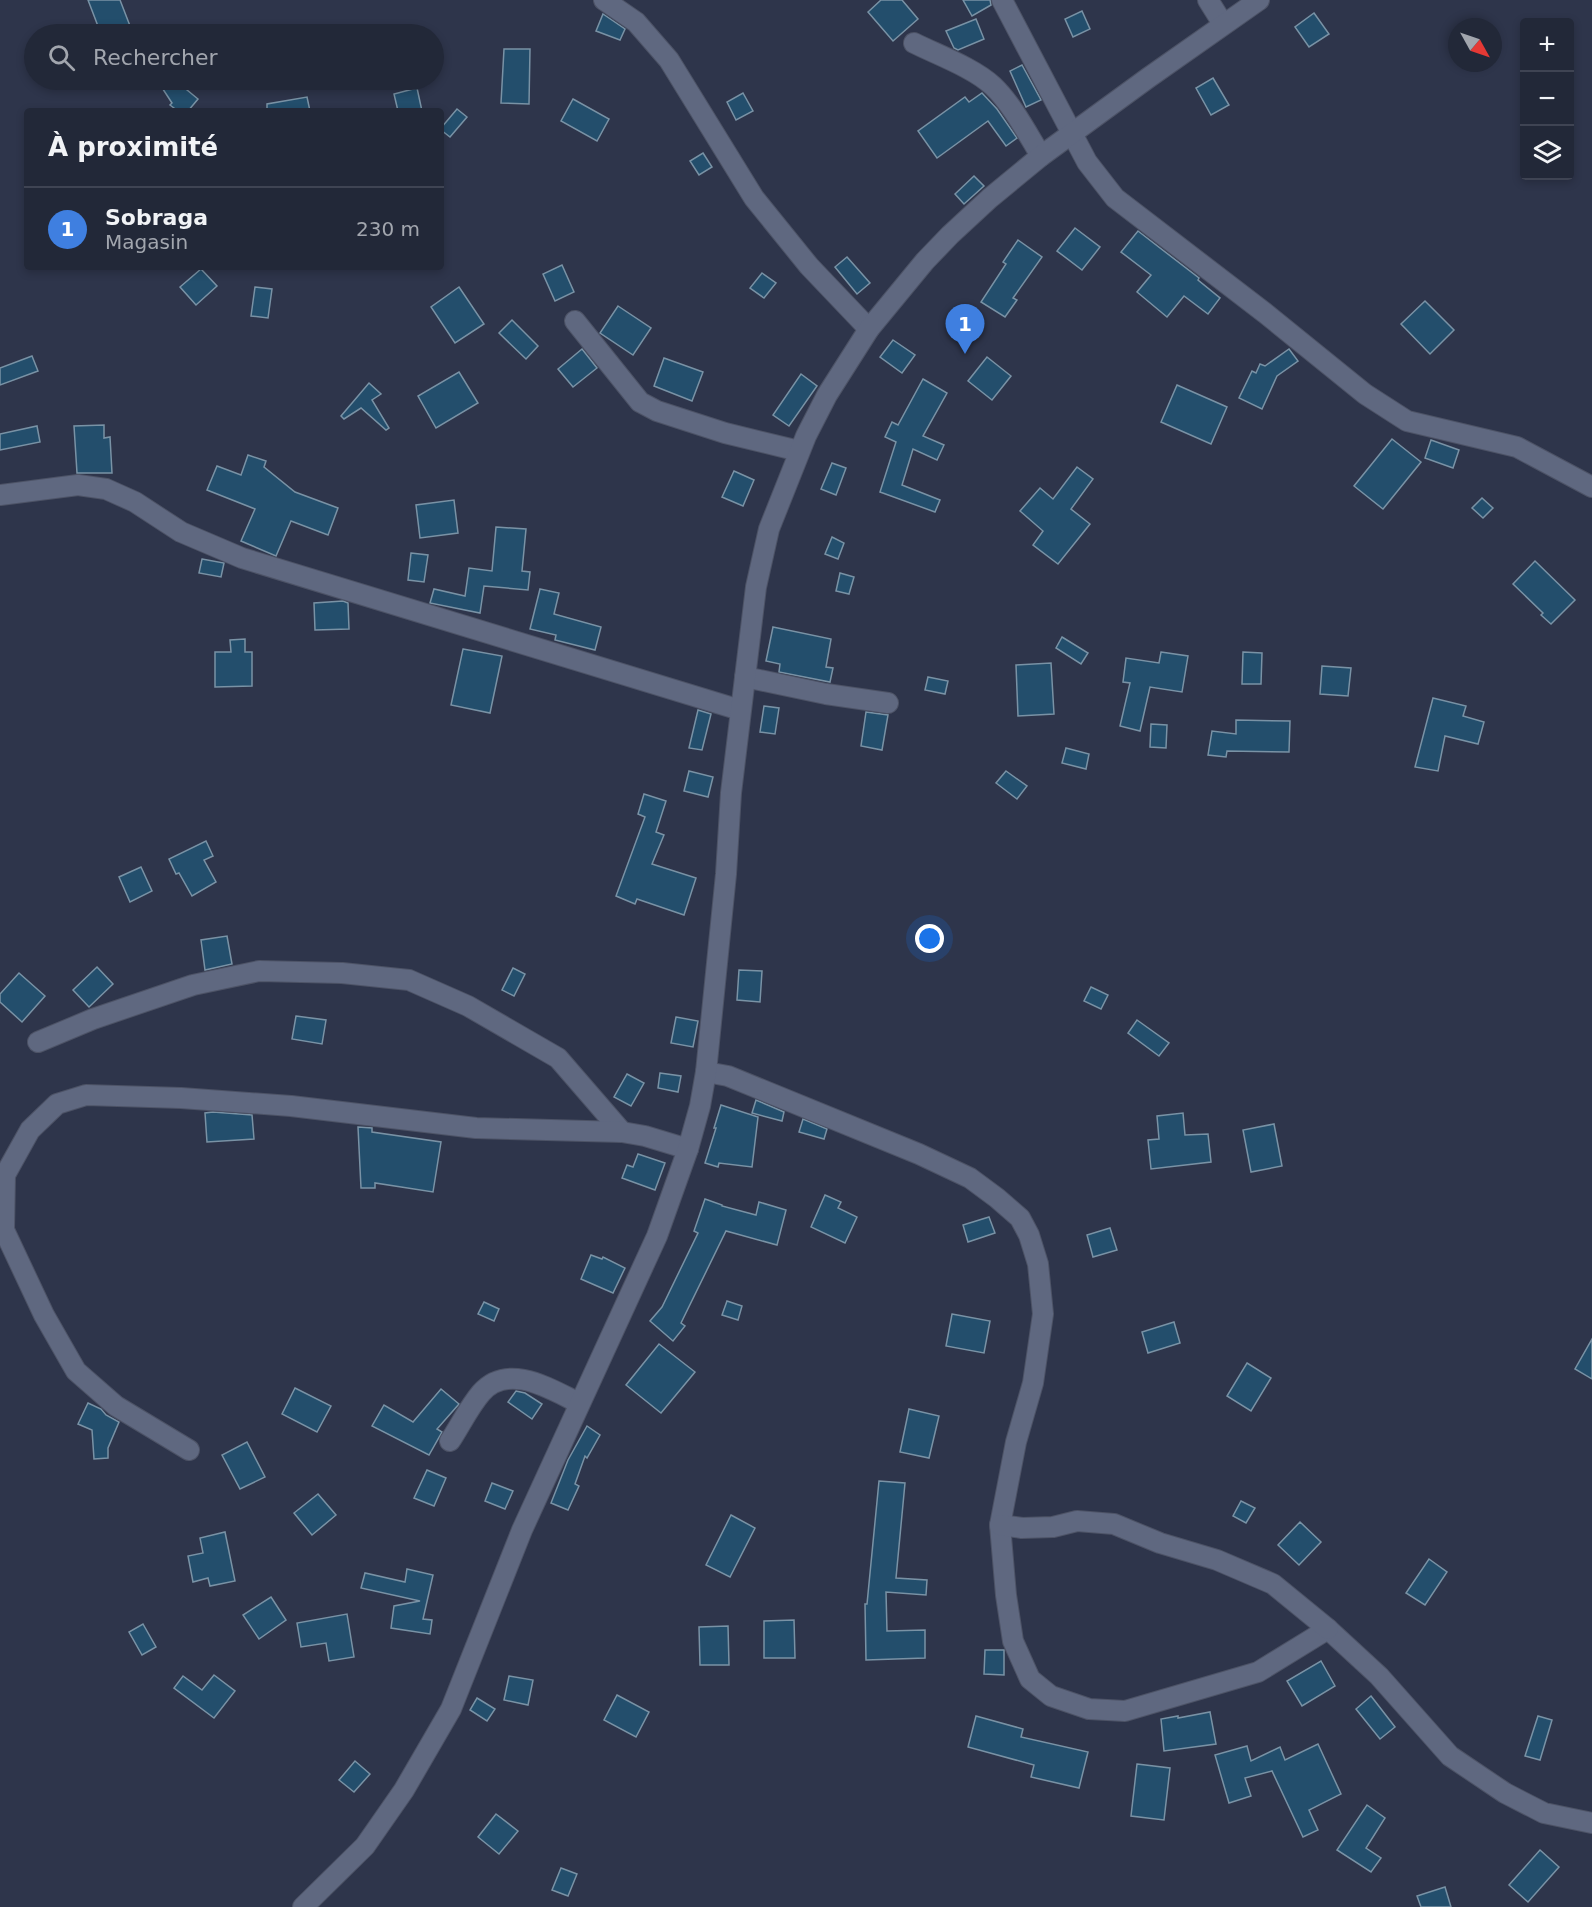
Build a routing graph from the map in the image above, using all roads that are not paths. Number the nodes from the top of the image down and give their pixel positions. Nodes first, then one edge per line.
1 (604, 0) edge
2 (1002, 0) edge
3 (1208, 0) edge
4 (1260, 0) edge
5 (1224, 24) junction
6 (914, 43) dead end
7 (1072, 133) junction
8 (1041, 156) junction
9 (575, 321) dead end
10 (868, 329) junction
11 (799, 451) junction
12 (1592, 487) edge
13 (0, 495) edge
14 (745, 677) junction
15 (888, 703) dead end
16 (740, 710) junction
17 (38, 1042) dead end
18 (706, 1072) junction
19 (622, 1132) junction
20 (688, 1149) junction
21 (579, 1403) junction
22 (450, 1441) dead end
23 (189, 1450) dead end
24 (1000, 1525) junction
25 (1328, 1629) junction
26 (1592, 1823) edge
27 (303, 1907) edge

1 - 10 street
2 - 7 street
3 - 5 street
4 - 5 street
5 - 7 street
6 - 8 street
7 - 8 street
7 - 12 street
8 - 10 street
9 - 11 street
10 - 11 street
11 - 14 street
13 - 16 street
14 - 15 street
14 - 16 street
16 - 18 street
17 - 19 street
18 - 20 street
18 - 24 street
19 - 20 street
19 - 23 street
20 - 21 street
21 - 22 street
21 - 27 street
24 - 25 street
24 - 25 street
25 - 26 street

